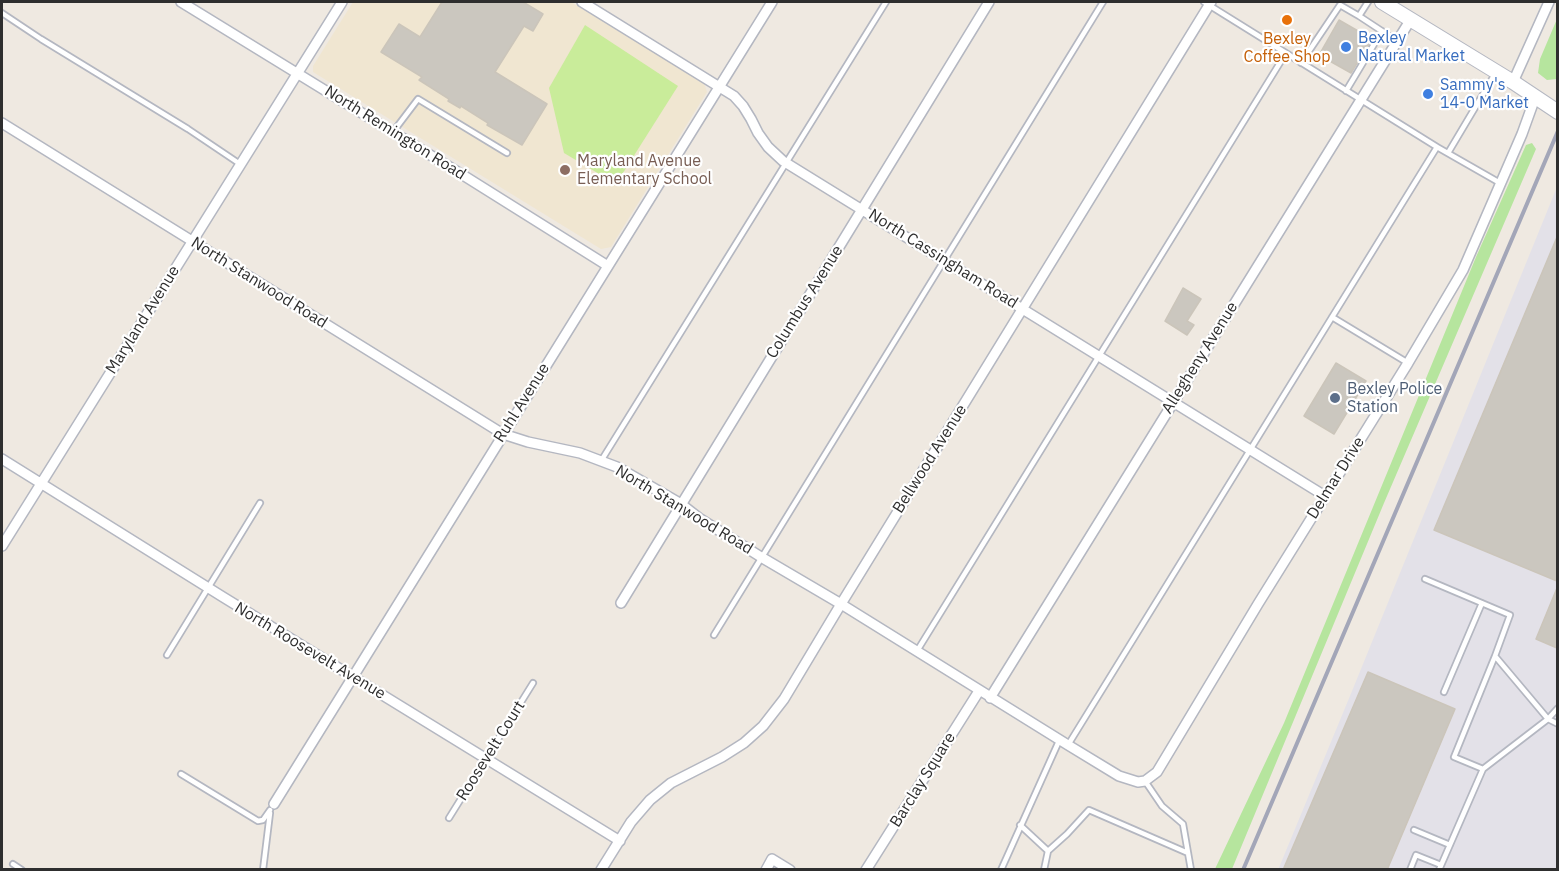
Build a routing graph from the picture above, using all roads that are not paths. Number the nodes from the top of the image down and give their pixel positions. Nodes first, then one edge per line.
1 (181, 2) edge
2 (342, 2) edge
3 (582, 2) edge
4 (772, 2) edge
5 (886, 2) edge
6 (989, 2) edge
7 (1102, 2) edge
8 (1208, 2) edge
9 (1368, 2) edge
10 (1382, 2) edge
11 (1549, 2) edge
12 (2, 13) edge
13 (1359, 16) junction
14 (1411, 19) junction
15 (1382, 31) junction
16 (1397, 41) junction
17 (1286, 53) junction
18 (1301, 63) junction
19 (1496, 72) junction
20 (298, 73) junction
21 (1513, 82) junction
22 (719, 86) junction
23 (1346, 91) junction
24 (1536, 98) junction
25 (1360, 100) junction
26 (1557, 112) edge
27 (2, 123) edge
28 (393, 132) junction
29 (1437, 147) junction
30 (507, 153) dead end
31 (1448, 153) junction
32 (786, 163) junction
33 (240, 164) junction
34 (1501, 184) junction
35 (862, 209) junction
36 (192, 241) junction
37 (943, 259) junction
38 (608, 266) junction
39 (1023, 309) junction
40 (1332, 317) junction
41 (1100, 357) junction
42 (1408, 363) junction
43 (1173, 402) junction
44 (503, 434) junction
45 (1250, 450) junction
46 (2, 459) edge
47 (601, 461) junction
48 (41, 483) junction
49 (1325, 496) junction
50 (260, 503) dead end
51 (681, 504) junction
52 (2, 546) edge
53 (762, 557) junction
54 (1425, 579) dead end
55 (208, 588) junction
56 (621, 603) dead end
57 (1482, 603) junction
58 (841, 604) junction
59 (714, 635) dead end
60 (917, 652) junction
61 (167, 655) dead end
62 (1495, 656) junction
63 (353, 676) junction
64 (533, 683) dead end
65 (979, 691) junction
66 (1444, 692) dead end
67 (990, 698) junction
68 (1557, 708) edge
69 (1548, 719) junction
70 (1557, 724) edge
71 (1059, 740) junction
72 (1068, 746) junction
73 (486, 759) junction
74 (1483, 769) junction
75 (181, 774) dead end
76 (1145, 781) junction
77 (272, 807) junction
78 (449, 818) dead end
79 (1020, 825) junction
80 (1414, 830) dead end
81 (620, 841) junction
82 (1450, 845) junction
83 (1048, 851) junction
84 (1188, 853) junction
85 (14, 864) dead end
86 (1440, 867) edge
87 (22, 870) edge
88 (263, 870) edge
89 (601, 870) edge
90 (766, 870) edge
91 (789, 870) edge
92 (866, 870) edge
93 (1001, 870) edge
94 (1044, 870) edge
95 (1191, 870) edge
96 (1410, 870) edge

1 - 20 street, North Remington Road
2 - 20 street, Maryland Avenue
3 - 22 street, North Cassingham Road
4 - 22 street, Ruhl Avenue
5 - 32 lane
6 - 35 street, Columbus Avenue
7 - 37 lane
8 - 17 lane
8 - 39 street, Bellwood Avenue
9 - 13 lane
10 - 14 street
11 - 21 street
12 - 33 lane
13 - 15 lane
13 - 18 lane
14 - 16 street, Allegheny Avenue
14 - 19 street
15 - 16 lane
15 - 23 lane
16 - 25 street, Allegheny Avenue
17 - 18 lane
17 - 41 lane
18 - 23 lane
19 - 21 street
19 - 31 lane
20 - 28 street, North Remington Road
20 - 33 street, Maryland Avenue
21 - 24 street
22 - 32 street, North Cassingham Road
22 - 38 street, Ruhl Avenue
23 - 25 lane
24 - 26 street
24 - 34 street, Delmar Drive
25 - 29 lane
25 - 43 street, Allegheny Avenue
27 - 36 street, North Stanwood Road
28 - 30 lane
28 - 38 street, North Remington Road
29 - 31 lane
29 - 40 lane
31 - 34 lane
32 - 35 street, North Cassingham Road
32 - 47 lane
33 - 36 street, Maryland Avenue
34 - 42 street, Delmar Drive
35 - 37 street, North Cassingham Road
35 - 51 street, Columbus Avenue
36 - 44 street, North Stanwood Road
36 - 48 street, Maryland Avenue
37 - 39 street, North Cassingham Road
37 - 53 lane
38 - 44 street, Ruhl Avenue
39 - 41 street, North Cassingham Road
39 - 58 street, Bellwood Avenue
40 - 42 lane
40 - 45 lane
41 - 43 street, North Cassingham Road
41 - 60 lane
42 - 49 street, Delmar Drive
43 - 45 street, North Cassingham Road
43 - 67 street, Allegheny Avenue
44 - 47 street, North Stanwood Road
44 - 63 street, Ruhl Avenue
45 - 49 street, North Cassingham Road
45 - 72 lane
46 - 48 street, North Roosevelt Avenue
47 - 51 street, North Stanwood Road
48 - 52 street, Maryland Avenue
48 - 55 street, North Roosevelt Avenue
49 - 76 street, Delmar Drive
50 - 55 lane
51 - 53 street, North Stanwood Road
51 - 56 street, Columbus Avenue
53 - 58 street, North Stanwood Road
53 - 59 lane
54 - 57 lane
55 - 61 lane
55 - 63 street, North Roosevelt Avenue
57 - 62 lane
57 - 66 lane
58 - 60 street, North Stanwood Road
58 - 81 street, Bellwood Avenue
60 - 65 street, North Stanwood Road
62 - 69 lane
62 - 74 lane
63 - 73 street, North Roosevelt Avenue
63 - 77 street, Ruhl Avenue
64 - 73 lane, Roosevelt Court
65 - 67 street, North Stanwood Road
65 - 92 street, Barclay Square
67 - 71 street, North Stanwood Road
68 - 69 lane
69 - 70 lane
69 - 74 lane
71 - 72 street, North Stanwood Road
71 - 79 lane
72 - 76 street, North Stanwood Road
73 - 78 lane, Roosevelt Court
73 - 81 street, North Roosevelt Avenue
74 - 82 lane
75 - 77 lane
76 - 84 lane
77 - 88 lane
79 - 83 lane
79 - 93 lane
80 - 82 lane
81 - 89 street, Bellwood Avenue
82 - 86 lane
83 - 84 lane
83 - 94 lane
84 - 95 lane
85 - 87 lane
86 - 96 lane
90 - 91 street

